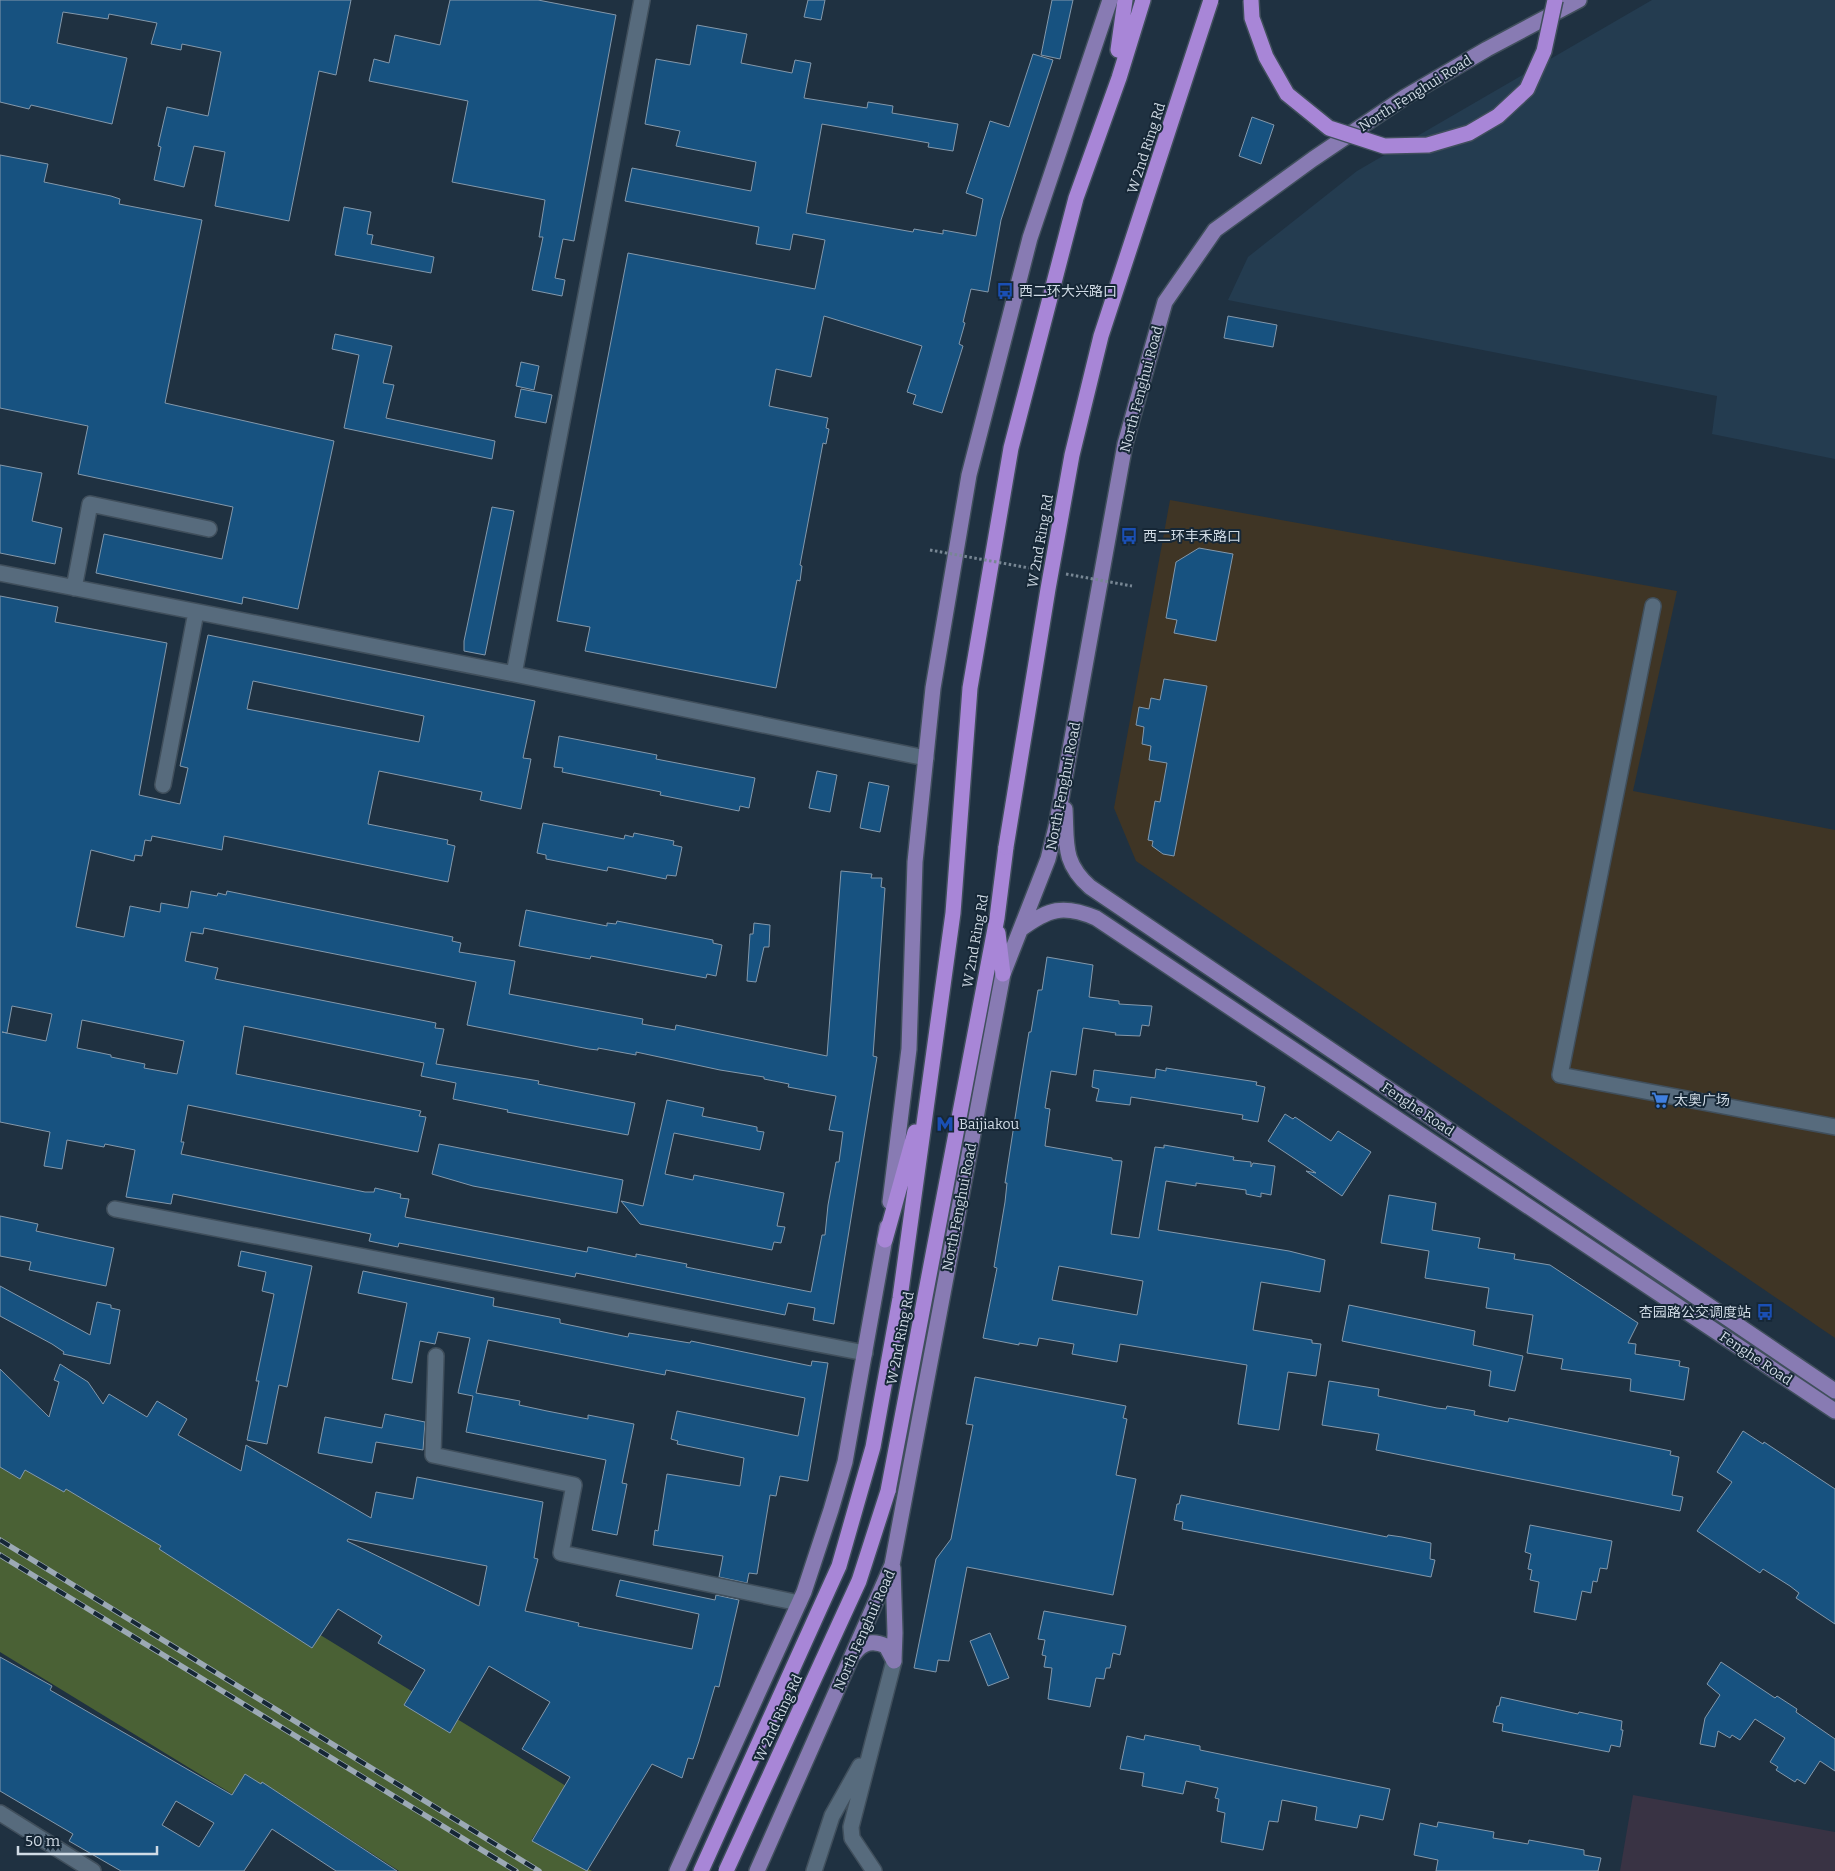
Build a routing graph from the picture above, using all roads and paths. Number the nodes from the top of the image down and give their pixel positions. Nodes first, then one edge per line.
1 (642, 0) edge
2 (1110, 0) edge
3 (1125, 0) edge
4 (1143, 0) edge
5 (1211, 0) edge
6 (1251, 0) edge
7 (1555, 0) edge
8 (1579, 0) edge
9 (1076, 198) junction
10 (209, 529) dead end
11 (930, 550) dead end
12 (1036, 569) dead end
13 (0, 573) edge
14 (1064, 574) dead end
15 (1132, 586) dead end
16 (74, 588) junction
17 (1653, 606) dead end
18 (196, 612) junction
19 (514, 674) junction
20 (926, 758) junction
21 (163, 785) dead end
22 (1063, 787) junction
23 (996, 918) junction
24 (1020, 928) junction
25 (1003, 974) junction
26 (931, 1073) junction
27 (1835, 1127) edge
28 (115, 1209) dead end
29 (885, 1240) junction
30 (865, 1353) junction
31 (436, 1356) dead end
32 (1835, 1391) edge
33 (1835, 1411) edge
34 (892, 1565) junction
35 (799, 1603) junction
36 (852, 1657) junction
37 (894, 1661) junction
38 (871, 1745) junction
39 (0, 1813) edge
40 (93, 1871) edge
41 (677, 1871) edge
42 (701, 1871) edge
43 (726, 1871) edge
44 (757, 1871) edge
45 (814, 1871) edge
46 (874, 1871) edge

1 - 19 street
2 - 20 main road
3 - 9 highway
4 - 9 highway, W 2nd Ring Rd
5 - 23 highway, W 2nd Ring Rd, bridge
6 - 7 highway, bridge
8 - 22 main road, North Fenghui Road
9 - 26 highway, W 2nd Ring Rd
10 - 16 street
11 - 12 path, bridge
13 - 16 street
14 - 15 path, bridge
16 - 18 street
17 - 27 street
18 - 19 street
18 - 21 street
19 - 20 street
20 - 29 main road
22 - 24 main road, North Fenghui Road
22 - 32 main road, Fenghe Road
23 - 25 highway
23 - 43 highway, W 2nd Ring Rd, bridge
24 - 25 main road, North Fenghui Road
24 - 33 main road, Fenghe Road
25 - 34 main road, North Fenghui Road
26 - 29 highway
26 - 42 highway, W 2nd Ring Rd
28 - 30 street
29 - 30 main road
30 - 35 main road
31 - 35 street
34 - 36 main road, North Fenghui Road
34 - 37 main road
35 - 41 main road
36 - 37 main road
36 - 44 main road, North Fenghui Road
37 - 38 street
38 - 45 street
38 - 46 street
39 - 40 street

